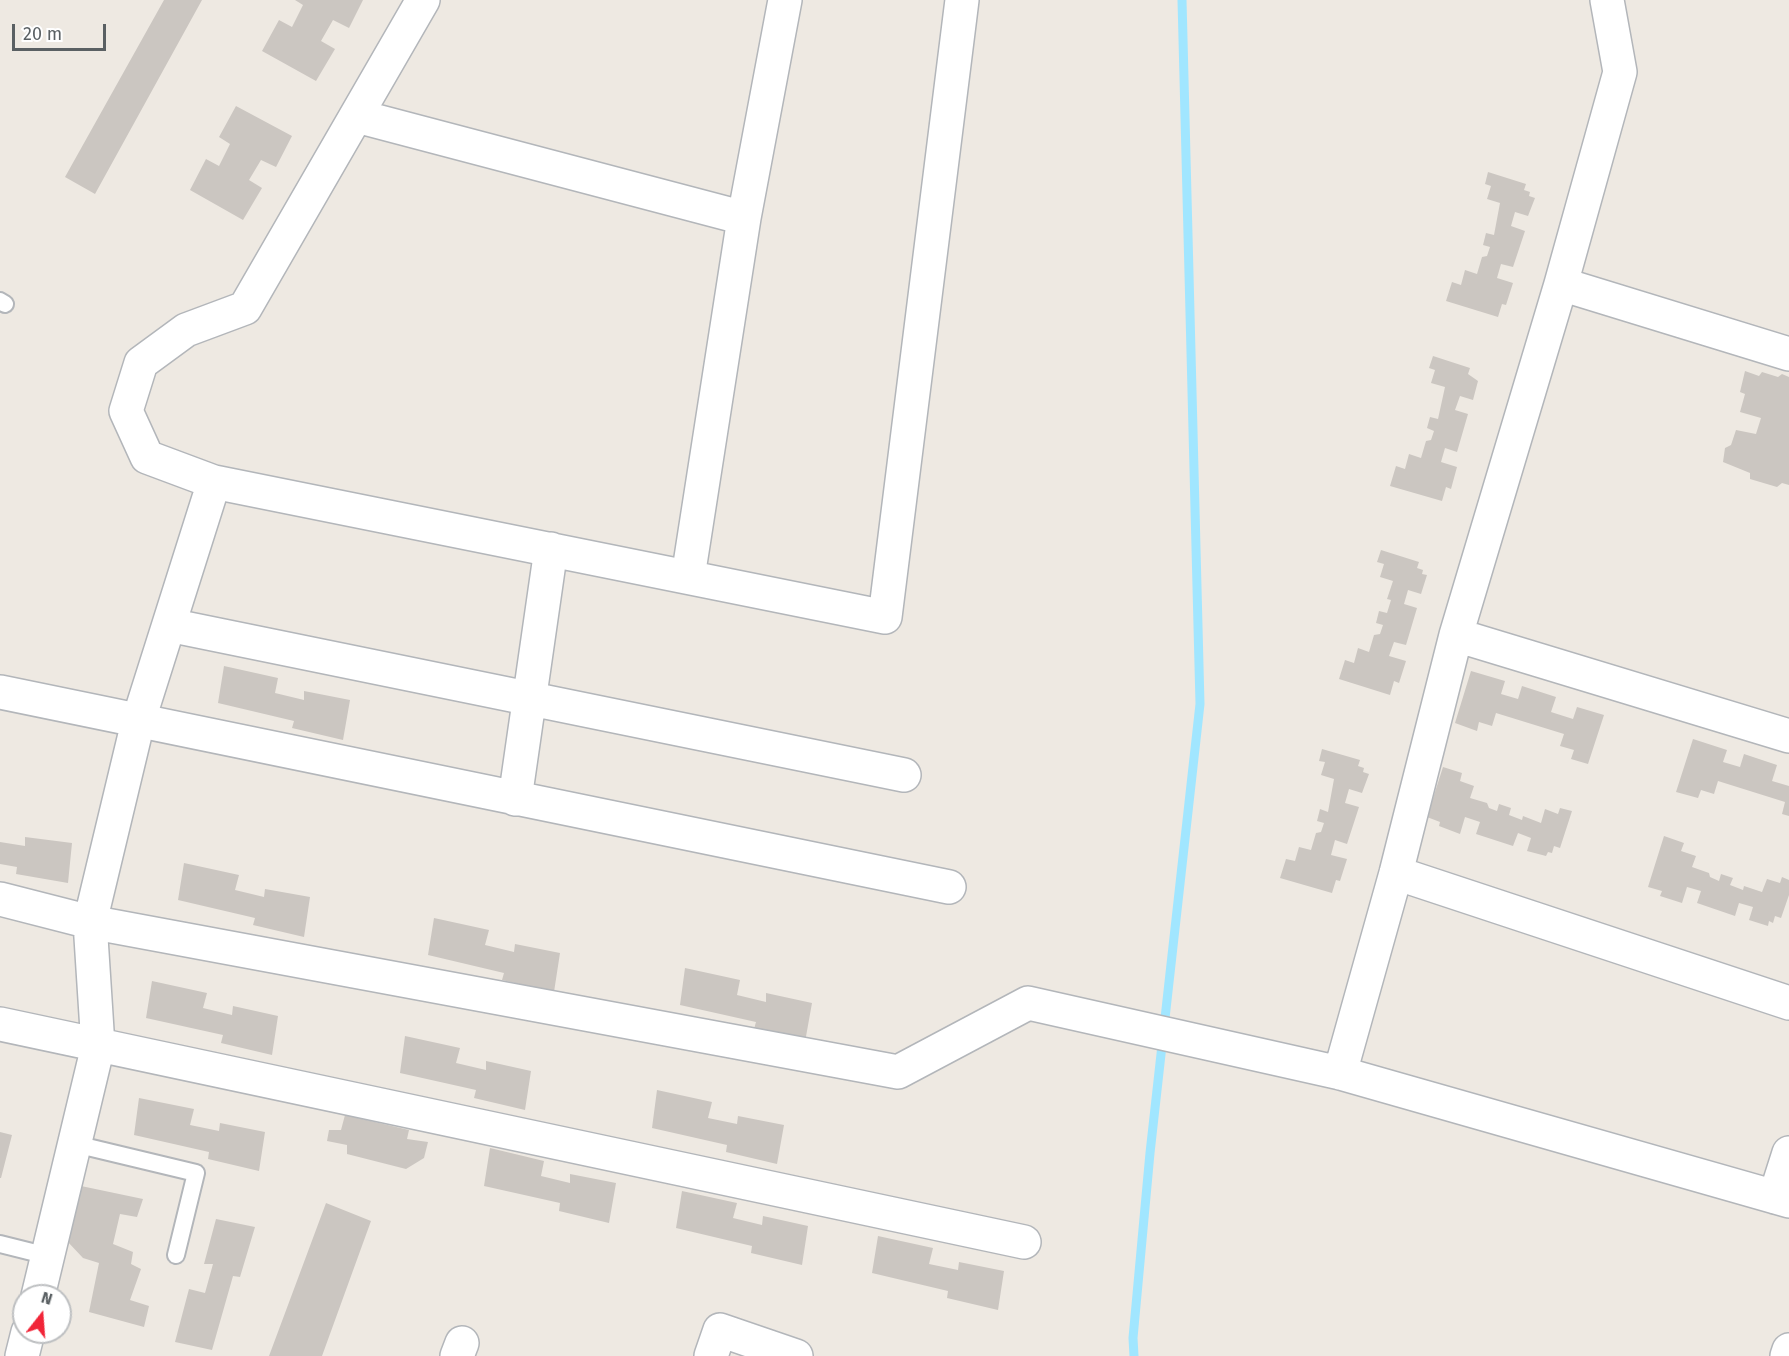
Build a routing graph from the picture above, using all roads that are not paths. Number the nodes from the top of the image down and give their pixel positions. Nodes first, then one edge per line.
1 (423, 0) edge
2 (785, 0) edge
3 (962, 0) edge
4 (1607, 0) edge
5 (357, 116) junction
6 (744, 218) junction
7 (1561, 284) junction
8 (1789, 354) edge
9 (214, 482) junction
10 (550, 549) junction
11 (688, 577) junction
12 (169, 625) junction
13 (1456, 635) junction
14 (0, 692) edge
15 (528, 698) junction
16 (138, 722) junction
17 (1789, 736) edge
18 (904, 775) dead end
19 (515, 799) junction
20 (1396, 873) junction
21 (949, 887) dead end
22 (0, 899) edge
23 (90, 922) junction
24 (1789, 1004) edge
25 (0, 1024) edge
26 (98, 1046) junction
27 (1340, 1073) junction
28 (75, 1144) junction
29 (1789, 1153) edge
30 (1782, 1199) edge
31 (1024, 1242) dead end
32 (0, 1244) edge
33 (176, 1255) dead end
34 (48, 1256) junction
35 (41, 1284) edge
36 (1789, 1350) edge
37 (711, 1356) edge
38 (796, 1356) edge
39 (1787, 1356) edge

1 - 5 street
2 - 6 street
3 - 11 street
4 - 7 street
5 - 6 street
5 - 9 street
6 - 11 street
7 - 8 street
7 - 13 street
9 - 10 street
9 - 12 street
10 - 11 street
10 - 15 street
12 - 15 street
12 - 16 street
13 - 17 street
13 - 20 street
14 - 16 street
15 - 18 street
15 - 19 street
16 - 19 street
16 - 23 street
19 - 21 street
20 - 24 street
20 - 27 street
22 - 23 street
23 - 26 street
23 - 27 street
25 - 26 street
26 - 28 street
26 - 31 street
27 - 30 street
28 - 33 lane
28 - 34 street
29 - 30 street
32 - 34 lane
34 - 35 street
36 - 39 street
37 - 38 street

